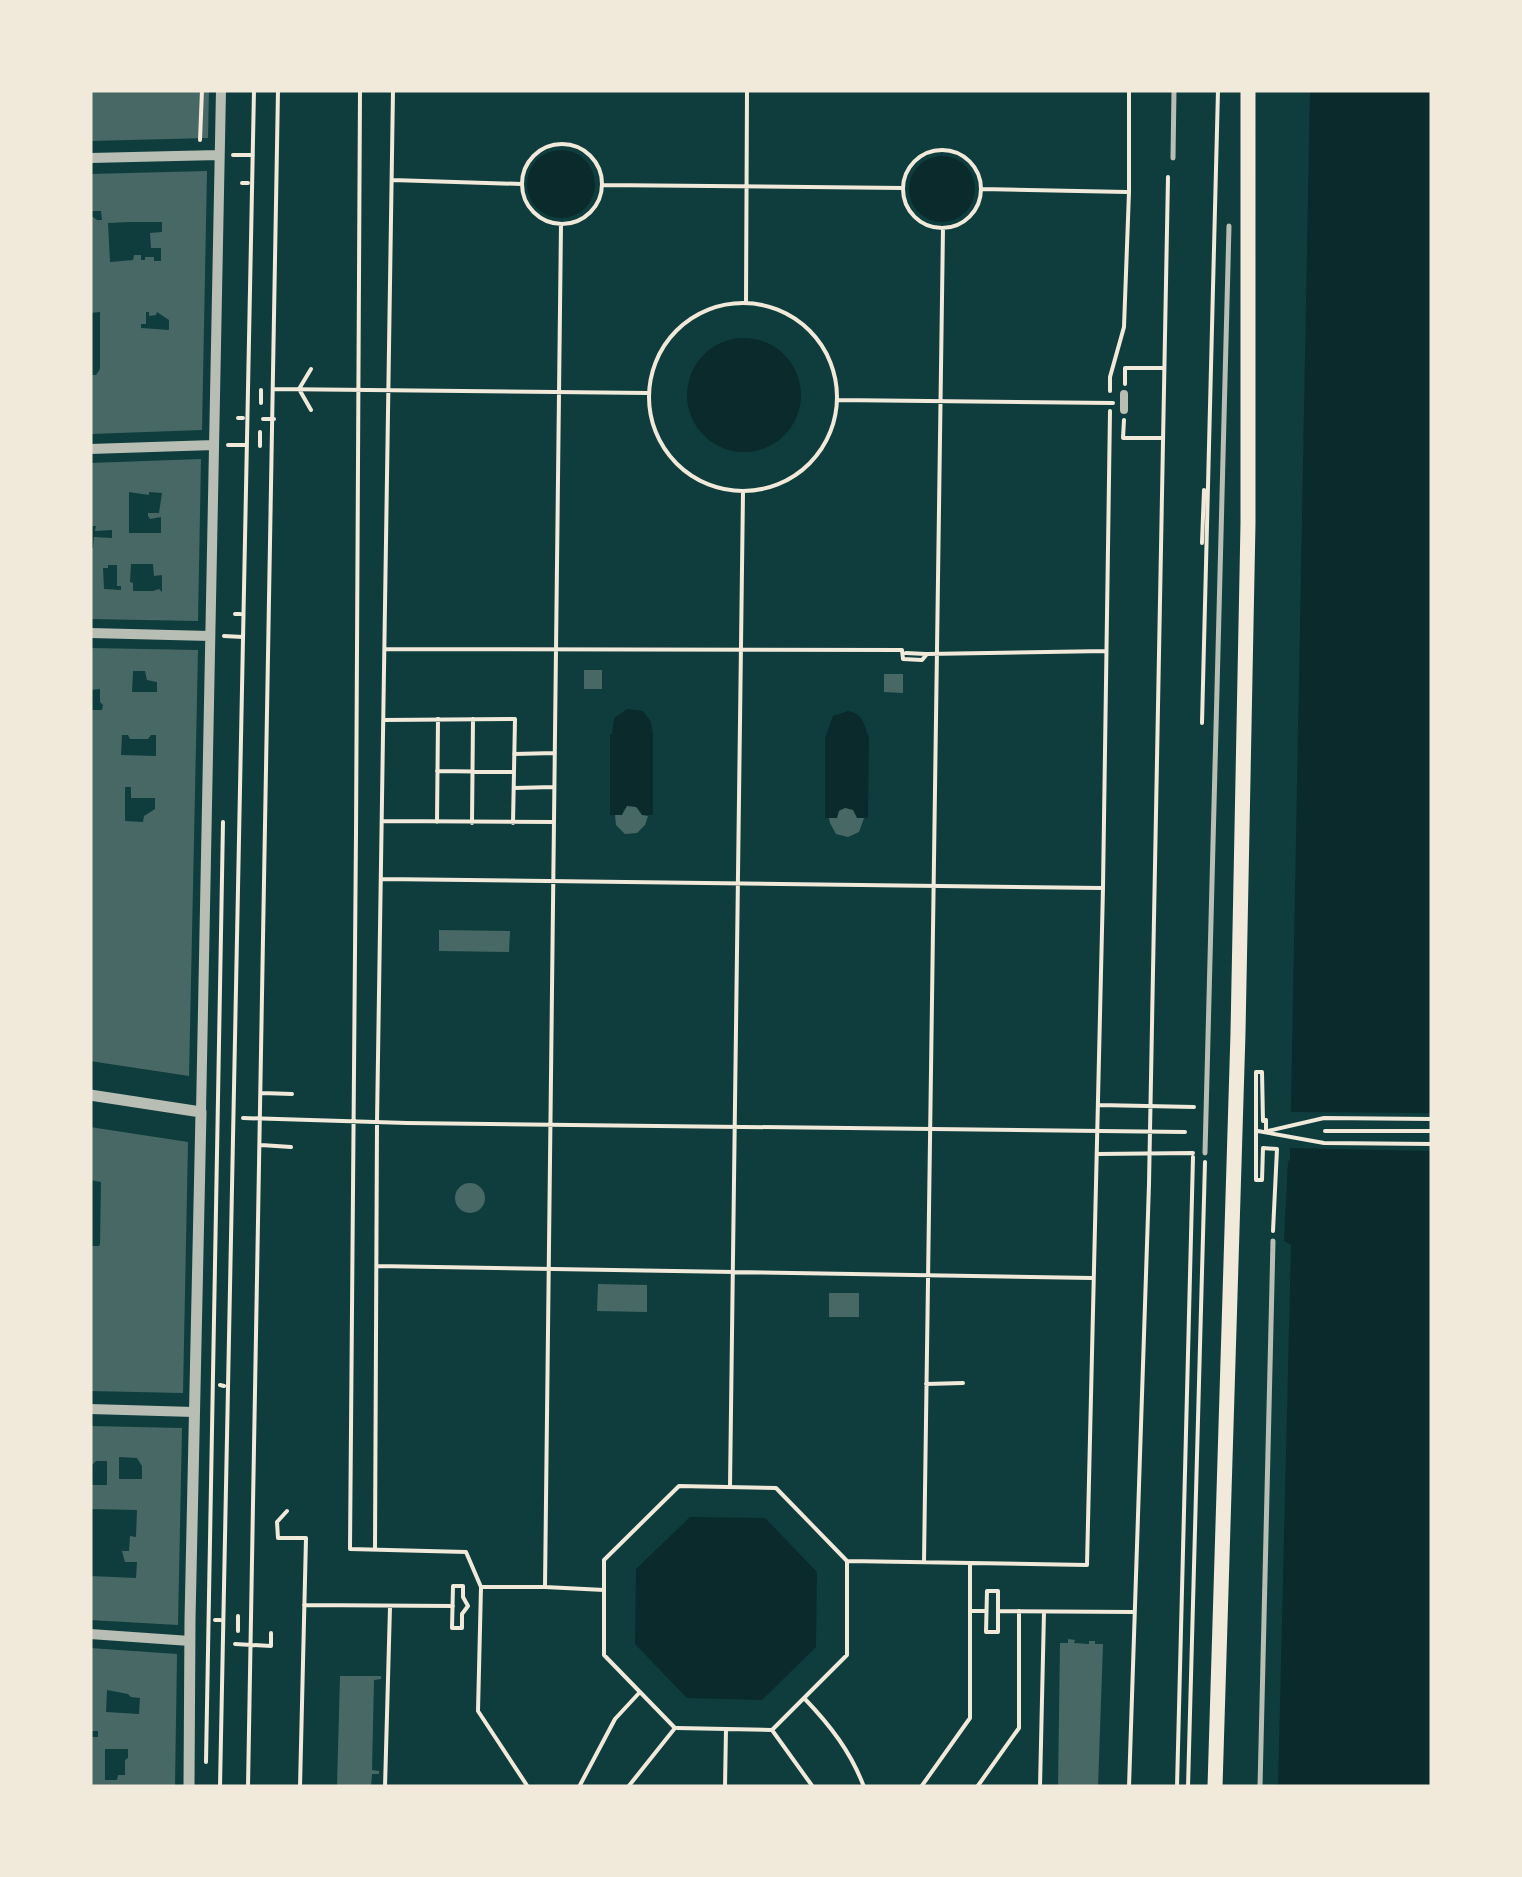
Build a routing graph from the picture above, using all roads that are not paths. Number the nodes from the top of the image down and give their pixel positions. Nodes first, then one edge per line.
1 (220, 90) edge
2 (1174, 90) edge
3 (1248, 90) edge
4 (219, 155) junction
5 (90, 158) edge
6 (1173, 158) dead end
7 (1230, 226) dead end
8 (214, 445) junction
9 (90, 449) edge
10 (90, 633) edge
11 (210, 636) junction
12 (90, 1095) edge
13 (201, 1112) junction
14 (1206, 1153) road end
15 (1273, 1237) road end
16 (90, 1409) edge
17 (194, 1412) junction
18 (90, 1634) edge
19 (190, 1641) junction
20 (189, 1787) edge
21 (1215, 1787) edge
22 (1260, 1787) edge

1 - 4 street
2 - 6 lane
3 - 21 main road
4 - 5 street
4 - 8 street
7 - 14 lane
8 - 9 street
8 - 11 street
10 - 11 street
11 - 13 street
12 - 13 street
13 - 17 street
15 - 22 lane
16 - 17 street
17 - 19 street
18 - 19 street
19 - 20 street

